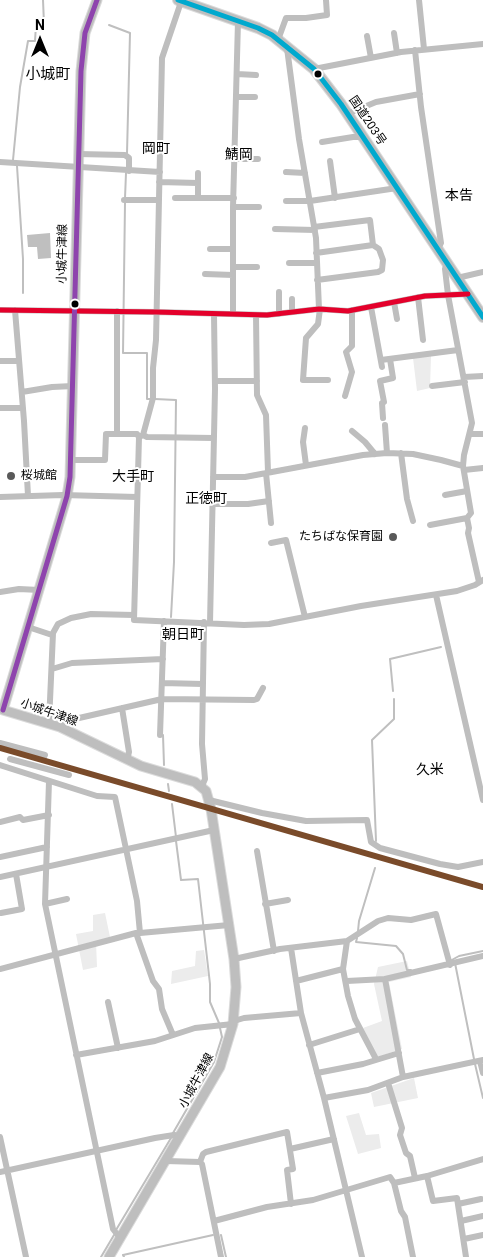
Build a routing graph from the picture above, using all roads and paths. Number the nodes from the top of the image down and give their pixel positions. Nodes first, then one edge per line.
1 (97, 0) edge
2 (326, 0) edge
3 (419, 0) edge
4 (181, 1) edge
5 (238, 21) junction
6 (394, 33) dead end
7 (367, 36) dead end
8 (278, 40) junction
9 (483, 44) edge
10 (287, 47) junction
11 (415, 50) junction
12 (424, 50) junction
13 (398, 53) junction
14 (371, 58) junction
15 (314, 69) junction
16 (237, 74) junction
17 (256, 75) dead end
18 (420, 94) junction
19 (236, 97) junction
20 (255, 97) dead end
21 (348, 114) junction
22 (363, 137) junction
23 (322, 142) dead end
24 (78, 154) junction
25 (234, 159) junction
26 (258, 159) dead end
27 (330, 161) dead end
28 (0, 162) edge
29 (78, 167) junction
30 (127, 171) junction
31 (160, 172) junction
32 (286, 172) dead end
33 (198, 173) dead end
34 (305, 173) junction
35 (159, 182) junction
36 (198, 183) junction
37 (397, 188) junction
38 (175, 198) dead end
39 (198, 198) junction
40 (234, 198) junction
41 (335, 198) junction
42 (125, 200) dead end
43 (159, 200) junction
44 (286, 201) dead end
45 (310, 201) junction
46 (233, 207) junction
47 (259, 207) dead end
48 (275, 229) dead end
49 (314, 229) junction
50 (373, 245) junction
51 (210, 249) dead end
52 (233, 249) junction
53 (438, 249) junction
54 (316, 253) junction
55 (289, 263) dead end
56 (317, 263) junction
57 (447, 263) junction
58 (233, 266) junction
59 (257, 267) dead end
60 (483, 272) edge
61 (205, 274) dead end
62 (233, 275) junction
63 (457, 278) junction
64 (318, 280) junction
65 (278, 292) dead end
66 (468, 294) junction
67 (448, 295) junction
68 (418, 297) junction
69 (292, 299) dead end
70 (394, 302) junction
71 (371, 307) junction
72 (319, 309) junction
73 (0, 310) edge
74 (15, 310) junction
75 (352, 310) junction
76 (74, 311) junction
77 (117, 311) junction
78 (156, 312) junction
79 (292, 312) junction
80 (214, 314) junction
81 (233, 314) junction
82 (278, 314) junction
83 (256, 315) junction
84 (483, 317) edge
85 (397, 319) dead end
86 (423, 340) dead end
87 (458, 350) junction
88 (390, 359) junction
89 (0, 361) edge
90 (19, 361) junction
91 (483, 376) edge
92 (328, 380) dead end
93 (465, 380) junction
94 (215, 381) junction
95 (257, 381) junction
96 (73, 386) junction
97 (432, 386) dead end
98 (22, 392) junction
99 (345, 396) dead end
100 (0, 408) edge
101 (23, 408) junction
102 (383, 418) dead end
103 (385, 425) dead end
104 (305, 428) dead end
105 (352, 431) dead end
106 (117, 434) junction
107 (471, 434) junction
108 (483, 434) edge
109 (141, 436) junction
110 (214, 438) junction
111 (388, 453) junction
112 (401, 453) junction
113 (375, 454) junction
114 (71, 460) junction
115 (306, 465) junction
116 (463, 468) junction
117 (483, 468) edge
118 (267, 473) junction
119 (213, 477) junction
120 (466, 491) junction
121 (445, 495) dead end
122 (28, 496) junction
123 (67, 496) junction
124 (0, 497) edge
125 (137, 497) junction
126 (269, 501) junction
127 (212, 504) junction
128 (467, 518) junction
129 (413, 521) dead end
130 (271, 523) dead end
131 (430, 525) dead end
132 (271, 543) dead end
133 (481, 581) edge
134 (39, 590) junction
135 (0, 592) edge
136 (436, 595) junction
137 (134, 615) junction
138 (305, 617) junction
139 (164, 621) junction
140 (207, 622) junction
141 (28, 628) junction
142 (52, 635) junction
143 (162, 659) junction
144 (52, 669) junction
145 (162, 683) junction
146 (203, 684) junction
147 (263, 688) dead end
148 (202, 698) junction
149 (163, 699) junction
150 (122, 708) junction
151 (2, 710) edge
152 (49, 723) junction
153 (60, 727) junction
154 (160, 735) dead end
155 (0, 744) edge
156 (10, 759) dead end
157 (127, 760) junction
158 (41, 762) junction
159 (0, 765) edge
160 (69, 775) dead end
161 (49, 782) junction
162 (202, 786) junction
163 (209, 800) junction
164 (483, 800) edge
165 (49, 815) junction
166 (0, 822) edge
167 (214, 830) junction
168 (47, 846) junction
169 (127, 850) junction
170 (257, 851) dead end
171 (0, 857) edge
172 (483, 862) edge
173 (45, 867) junction
174 (16, 874) junction
175 (0, 877) edge
176 (67, 899) dead end
177 (288, 900) dead end
178 (45, 904) junction
179 (266, 904) junction
180 (1, 913) edge
181 (229, 925) junction
182 (138, 933) junction
183 (350, 939) junction
184 (291, 948) junction
185 (274, 950) junction
186 (55, 955) junction
187 (483, 956) edge
188 (234, 959) junction
189 (449, 962) junction
190 (0, 969) edge
191 (344, 969) junction
192 (385, 979) junction
193 (296, 981) junction
194 (346, 981) junction
195 (108, 1002) dead end
196 (301, 1013) junction
197 (234, 1022) junction
198 (360, 1029) junction
199 (172, 1035) junction
200 (309, 1045) junction
201 (118, 1048) junction
202 (399, 1053) junction
203 (76, 1055) junction
204 (376, 1059) junction
205 (482, 1061) edge
206 (317, 1072) junction
207 (483, 1073) edge
208 (403, 1077) junction
209 (388, 1083) junction
210 (324, 1098) junction
211 (175, 1135) junction
212 (0, 1137) edge
213 (334, 1139) junction
214 (290, 1149) junction
215 (96, 1151) junction
216 (483, 1159) edge
217 (166, 1161) junction
218 (200, 1162) junction
219 (4, 1171) edge
220 (427, 1176) junction
221 (415, 1178) junction
222 (394, 1183) junction
223 (346, 1190) junction
224 (481, 1199) dead end
225 (291, 1204) junction
226 (458, 1204) junction
227 (483, 1216) edge
228 (214, 1221) junction
229 (461, 1221) junction
230 (117, 1235) junction
231 (483, 1235) edge
232 (464, 1239) junction
233 (26, 1257) edge
234 (109, 1257) edge
235 (221, 1257) edge
236 (362, 1257) edge
237 (413, 1257) edge
238 (466, 1257) edge

1 - 24 main road, 小城牛津線
2 - 8 street
3 - 12 street
4 - 5 highway, 国道203号
4 - 31 street
5 - 8 highway, 国道203号
5 - 16 street
6 - 13 street
7 - 14 street
8 - 10 highway, 国道203号
9 - 12 street
10 - 15 highway, 国道203号
10 - 34 street
11 - 12 street
11 - 13 street
11 - 18 street
13 - 14 street
14 - 15 street
15 - 21 highway, 国道203号
16 - 17 street
16 - 19 street
18 - 21 street
18 - 53 street
19 - 20 street
19 - 25 street
21 - 22 highway, 国道203号
22 - 23 street
22 - 37 highway, 国道203号
24 - 29 main road, 小城牛津線
24 - 30 street
25 - 26 street
25 - 40 street
27 - 41 street
28 - 29 street
29 - 30 street
29 - 76 main road, 小城牛津線
30 - 31 street
31 - 35 street
32 - 34 street
33 - 36 street
34 - 45 street
35 - 36 street
35 - 43 street
36 - 39 street
37 - 41 street
37 - 53 highway, 国道203号
38 - 39 street
39 - 40 street
40 - 46 street
41 - 45 street
42 - 43 street
43 - 78 street
44 - 45 street
45 - 49 street
46 - 47 street
46 - 52 street
48 - 49 street
49 - 50 street
49 - 54 street
50 - 54 street
50 - 64 street
51 - 52 street
52 - 58 street
53 - 57 highway, 国道203号
54 - 56 street
55 - 56 street
56 - 64 street
57 - 63 highway, 国道203号
57 - 67 street
58 - 59 street
58 - 62 street
60 - 63 street
61 - 62 street
62 - 81 street
63 - 66 highway, 国道203号
64 - 72 street
65 - 82 street
66 - 67 street
66 - 84 highway, 国道203号
67 - 68 street
67 - 87 street
68 - 70 street
68 - 86 street
69 - 79 street
70 - 71 street
70 - 85 street
71 - 75 street
71 - 88 street
72 - 75 street
72 - 79 street
72 - 92 street
73 - 74 street
74 - 76 street
74 - 90 street
75 - 99 street
76 - 77 street
76 - 96 main road, 小城牛津線
77 - 78 street
77 - 106 street
78 - 80 street
78 - 109 street
79 - 82 street
80 - 81 street
80 - 94 street
81 - 83 street
82 - 83 street
83 - 95 street
87 - 88 street
87 - 93 street
88 - 102 street
89 - 90 street
90 - 98 street
91 - 93 street
93 - 97 street
93 - 107 street
94 - 95 street
94 - 110 street
95 - 118 street
96 - 98 street
96 - 114 main road, 小城牛津線
98 - 101 street
100 - 101 street
101 - 122 street
103 - 111 street
104 - 115 street
105 - 113 street
106 - 109 street
106 - 114 street
107 - 108 street
107 - 116 street
109 - 110 street
109 - 125 street
110 - 119 street
111 - 112 street
111 - 113 street
112 - 116 street
112 - 129 street
113 - 115 street
114 - 123 main road, 小城牛津線
115 - 118 street
116 - 117 street
116 - 120 street
118 - 119 street
118 - 126 street
119 - 127 street
120 - 121 street
120 - 128 street
122 - 123 street
122 - 124 street
123 - 125 street
123 - 134 main road, 小城牛津線
125 - 137 street
126 - 127 street
126 - 130 street
127 - 140 street
128 - 131 street
128 - 133 street
132 - 138 street
133 - 136 street
134 - 135 street
134 - 141 main road, 小城牛津線
136 - 138 street
136 - 164 street
137 - 139 street
137 - 142 street
138 - 140 street
139 - 140 street
139 - 143 street
140 - 146 street
141 - 142 street
141 - 151 main road, 小城牛津線
142 - 144 street
143 - 144 street
143 - 145 street
144 - 152 street
145 - 146 street
145 - 149 street
146 - 148 street
147 - 148 street
148 - 149 street
148 - 162 street
149 - 150 street
149 - 154 street
150 - 153 street
150 - 157 street
151 - 152 main road, 小城牛津線
152 - 153 main road, 小城牛津線
153 - 157 main road, 小城牛津線
155 - 158 street
156 - 158 street
157 - 162 main road, 小城牛津線
158 - 160 street
159 - 161 street
161 - 165 street
161 - 169 street
162 - 163 main road, 小城牛津線
163 - 167 main road, 小城牛津線
163 - 172 street
165 - 166 street
165 - 168 street
167 - 169 street
167 - 181 main road, 小城牛津線
168 - 171 street
168 - 173 street
169 - 173 street
169 - 182 street
170 - 179 street
173 - 174 street
173 - 178 street
174 - 175 street
174 - 180 street
176 - 178 street
177 - 179 street
178 - 186 street
179 - 185 street
181 - 182 street
181 - 188 main road, 小城牛津線
182 - 186 street
182 - 199 street
183 - 184 street
183 - 189 street
183 - 191 street
184 - 185 street
184 - 193 street
185 - 188 street
186 - 190 street
186 - 203 street
187 - 189 street
188 - 197 main road, 小城牛津線
189 - 192 street
191 - 193 street
191 - 194 street
192 - 194 street
192 - 202 street
193 - 196 street
194 - 198 street
195 - 201 street
196 - 197 street
196 - 200 street
197 - 199 street
197 - 211 main road, 小城牛津線
198 - 200 street
198 - 204 street
199 - 201 street
200 - 206 street
201 - 203 street
202 - 204 street
202 - 208 street
203 - 215 street
204 - 206 street
205 - 207 street
205 - 208 street
206 - 210 street
208 - 209 street
209 - 210 street
209 - 221 street
210 - 213 street
211 - 215 street
211 - 217 main road, 小城牛津線
212 - 219 street
213 - 214 street
213 - 223 street
214 - 218 street
214 - 225 street
215 - 219 street
215 - 230 street
216 - 220 street
217 - 218 street
217 - 230 main road, 小城牛津線
218 - 228 street
219 - 233 street
220 - 221 street
220 - 226 street
221 - 222 street
222 - 223 street
222 - 237 street
223 - 225 street
223 - 236 street
224 - 226 street
225 - 228 street
226 - 229 street
227 - 229 street
228 - 235 street
229 - 232 street
230 - 234 main road, 小城牛津線
231 - 232 street
232 - 238 street

